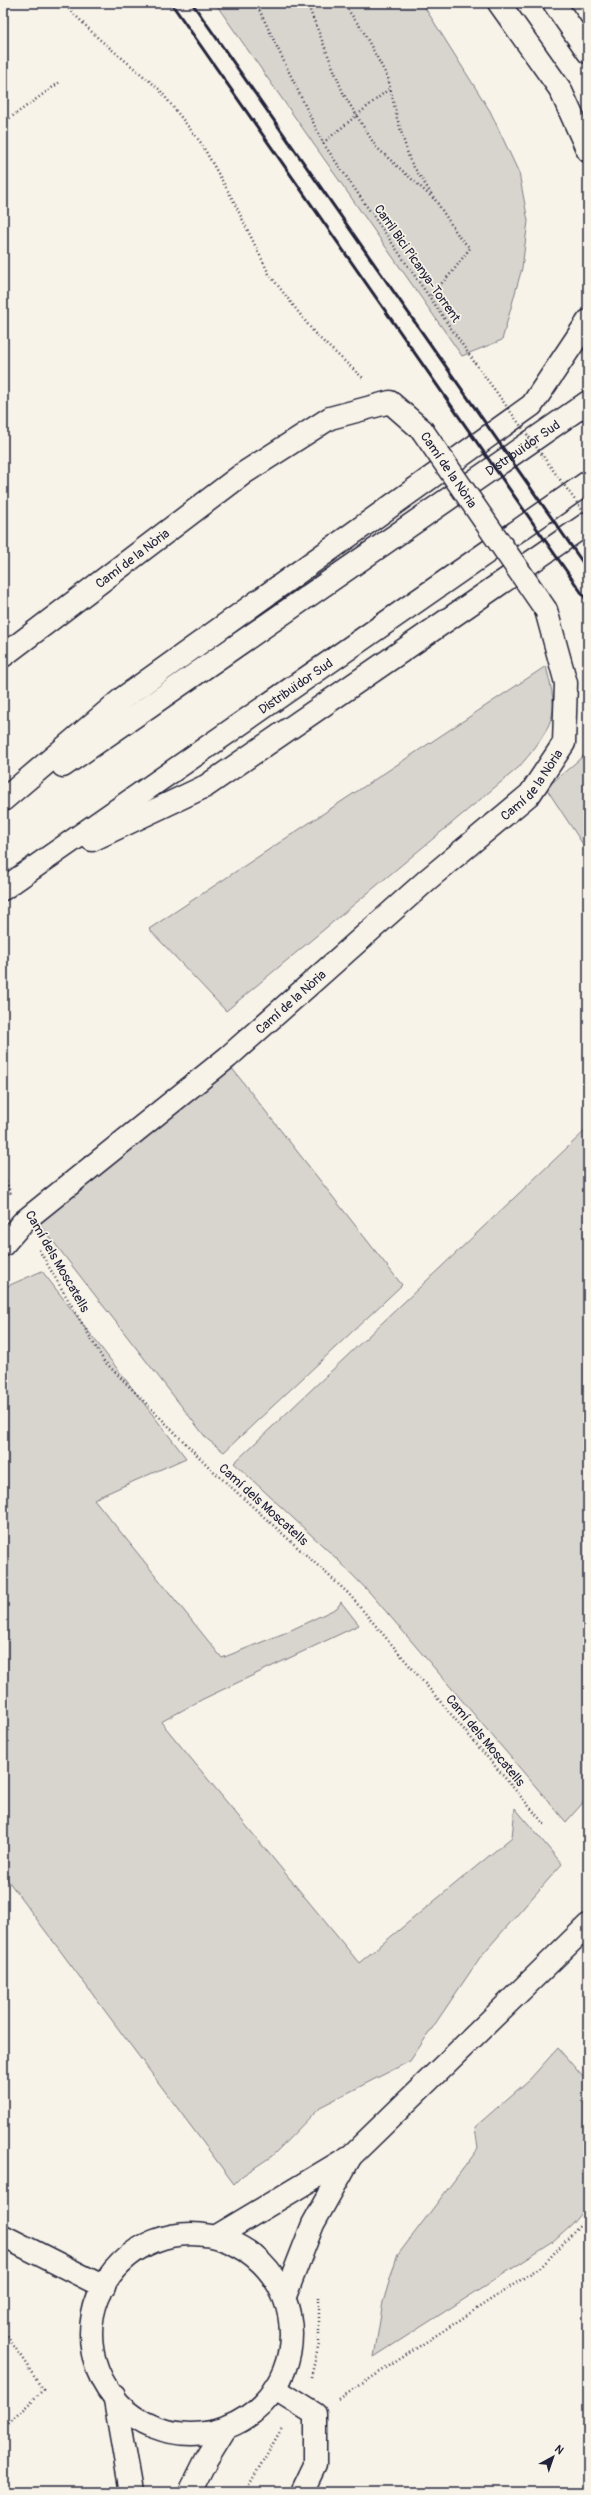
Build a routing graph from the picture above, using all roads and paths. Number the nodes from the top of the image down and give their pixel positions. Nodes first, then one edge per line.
1 (63, 3) edge
2 (256, 3) edge
3 (307, 3) edge
4 (343, 3) edge
5 (499, 3) edge
6 (554, 3) edge
7 (588, 52) edge
8 (60, 82) dead end
9 (390, 88) junction
10 (356, 116) junction
11 (3, 123) edge
12 (323, 143) junction
13 (588, 151) edge
14 (438, 203) junction
15 (429, 297) junction
16 (588, 321) edge
17 (390, 402) junction
18 (588, 402) edge
19 (588, 482) edge
20 (588, 518) edge
21 (588, 523) edge
22 (3, 656) edge
23 (3, 800) edge
24 (3, 807) edge
25 (35, 867) junction
26 (3, 889) edge
27 (3, 1174) edge
28 (23, 1222) junction
29 (3, 1245) edge
30 (545, 1825) dead end
31 (588, 1925) edge
32 (352, 2155) junction
33 (588, 2217) edge
34 (3, 2236) edge
35 (217, 2236) junction
36 (104, 2287) junction
37 (318, 2289) dead end
38 (285, 2296) junction
39 (3, 2329) edge
40 (309, 2381) dead end
41 (274, 2388) junction
42 (114, 2395) junction
43 (315, 2414) junction
44 (3, 2429) edge
45 (226, 2429) junction
46 (276, 2437) dead end
47 (131, 2492) edge
48 (190, 2492) edge
49 (246, 2492) edge
50 (302, 2492) edge

1 - 17 path
2 - 12 path, Carril Bici Picanya-Torrent
3 - 10 path
4 - 9 path
5 - 13 main road
6 - 7 main road
8 - 11 path
9 - 10 path
9 - 14 path
10 - 12 path
10 - 14 path
12 - 15 path, Carril Bici Picanya-Torrent
14 - 15 path
15 - 20 path, Carril Bici Picanya-Torrent, bridge
16 - 23 main road
17 - 22 main road, Camí de la Nòria
17 - 28 main road, Camí de la Nòria, bridge
18 - 24 main road, Distribuïdor Sud
19 - 25 main road, Distribuïdor Sud
21 - 25 main road
25 - 26 main road, Distribuïdor Sud
27 - 28 path, Camí dels Moscatells
28 - 29 main road, Camí de la Nòria
28 - 30 path, Camí dels Moscatells
31 - 32 main road
32 - 35 main road
32 - 38 main road
33 - 43 path
34 - 36 main road
35 - 36 main road
35 - 38 main road
36 - 42 main road
37 - 40 path
38 - 41 main road
39 - 44 path
41 - 43 main road
41 - 45 main road
42 - 45 main road
42 - 47 main road
43 - 50 main road
45 - 48 main road
46 - 49 path

